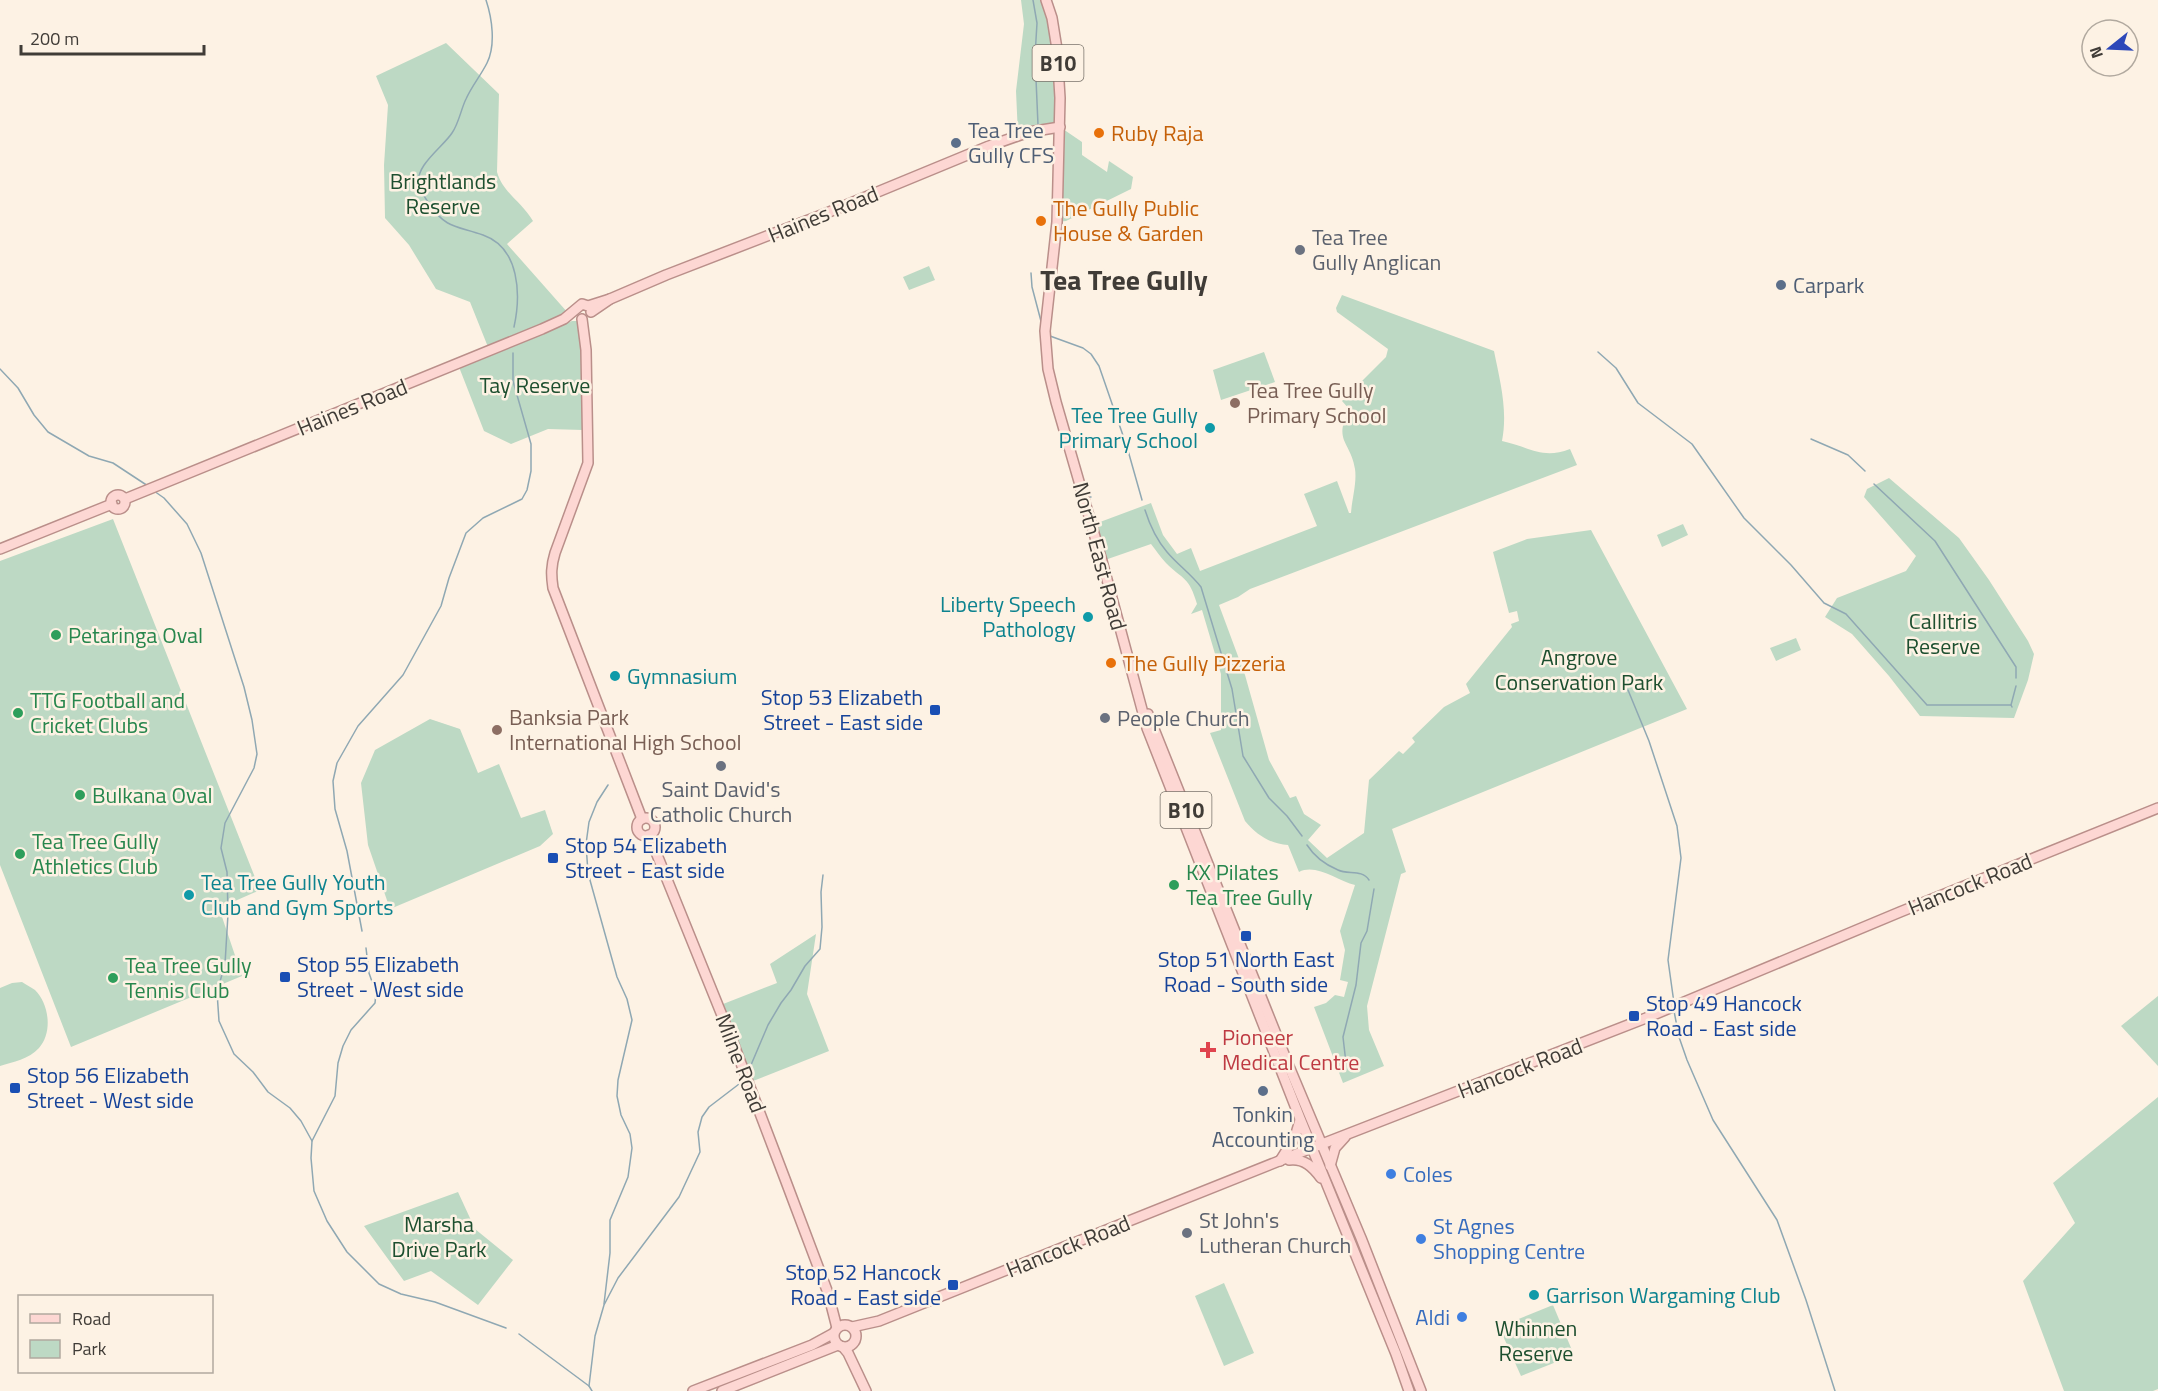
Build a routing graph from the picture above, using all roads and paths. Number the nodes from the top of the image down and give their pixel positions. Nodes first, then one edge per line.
1 (1046, 0) edge
2 (1060, 127) junction
3 (584, 313) junction
4 (0, 549) edge
5 (1126, 649) junction
6 (2158, 808) edge
7 (1300, 1120) junction
8 (1349, 1133) junction
9 (1317, 1146) junction
10 (1280, 1161) junction
11 (1330, 1166) junction
12 (1328, 1187) junction
13 (1381, 1287) junction
14 (1382, 1319) junction
15 (879, 1321) junction
16 (842, 1328) junction
17 (854, 1341) junction
18 (840, 1346) junction
19 (865, 1390) edge
20 (693, 1391) edge
21 (722, 1391) edge
22 (1409, 1391) edge
23 (1421, 1391) edge

1 - 2 main road, North East Road / B10
2 - 3 main road, Haines Road
2 - 5 main road, North East Road / B10
3 - 4 main road, Haines Road
3 - 16 main road, Milne Road
5 - 7 main road, North East Road / B10
5 - 9 main road, North East Road / B10
6 - 8 main road, Hancock Road
7 - 9 main road, North East Road / B10
7 - 10 main road
8 - 9 main road, Hancock Road
8 - 11 main road
9 - 10 main road, Hancock Road
9 - 11 main road, North East Road
9 - 12 main road, North East Road
10 - 12 main road
10 - 15 main road, Hancock Road
11 - 13 main road, North East Road
12 - 14 main road, North East Road
13 - 14 main road
13 - 23 main road, North East Road
14 - 22 main road, North East Road
15 - 16 main road, Hancock Road
15 - 17 main road, Hancock Road
16 - 17 main road
16 - 18 main road
16 - 20 main road, Hancock Road
17 - 18 main road, Hancock Road
17 - 19 main road
18 - 19 main road
18 - 21 main road

